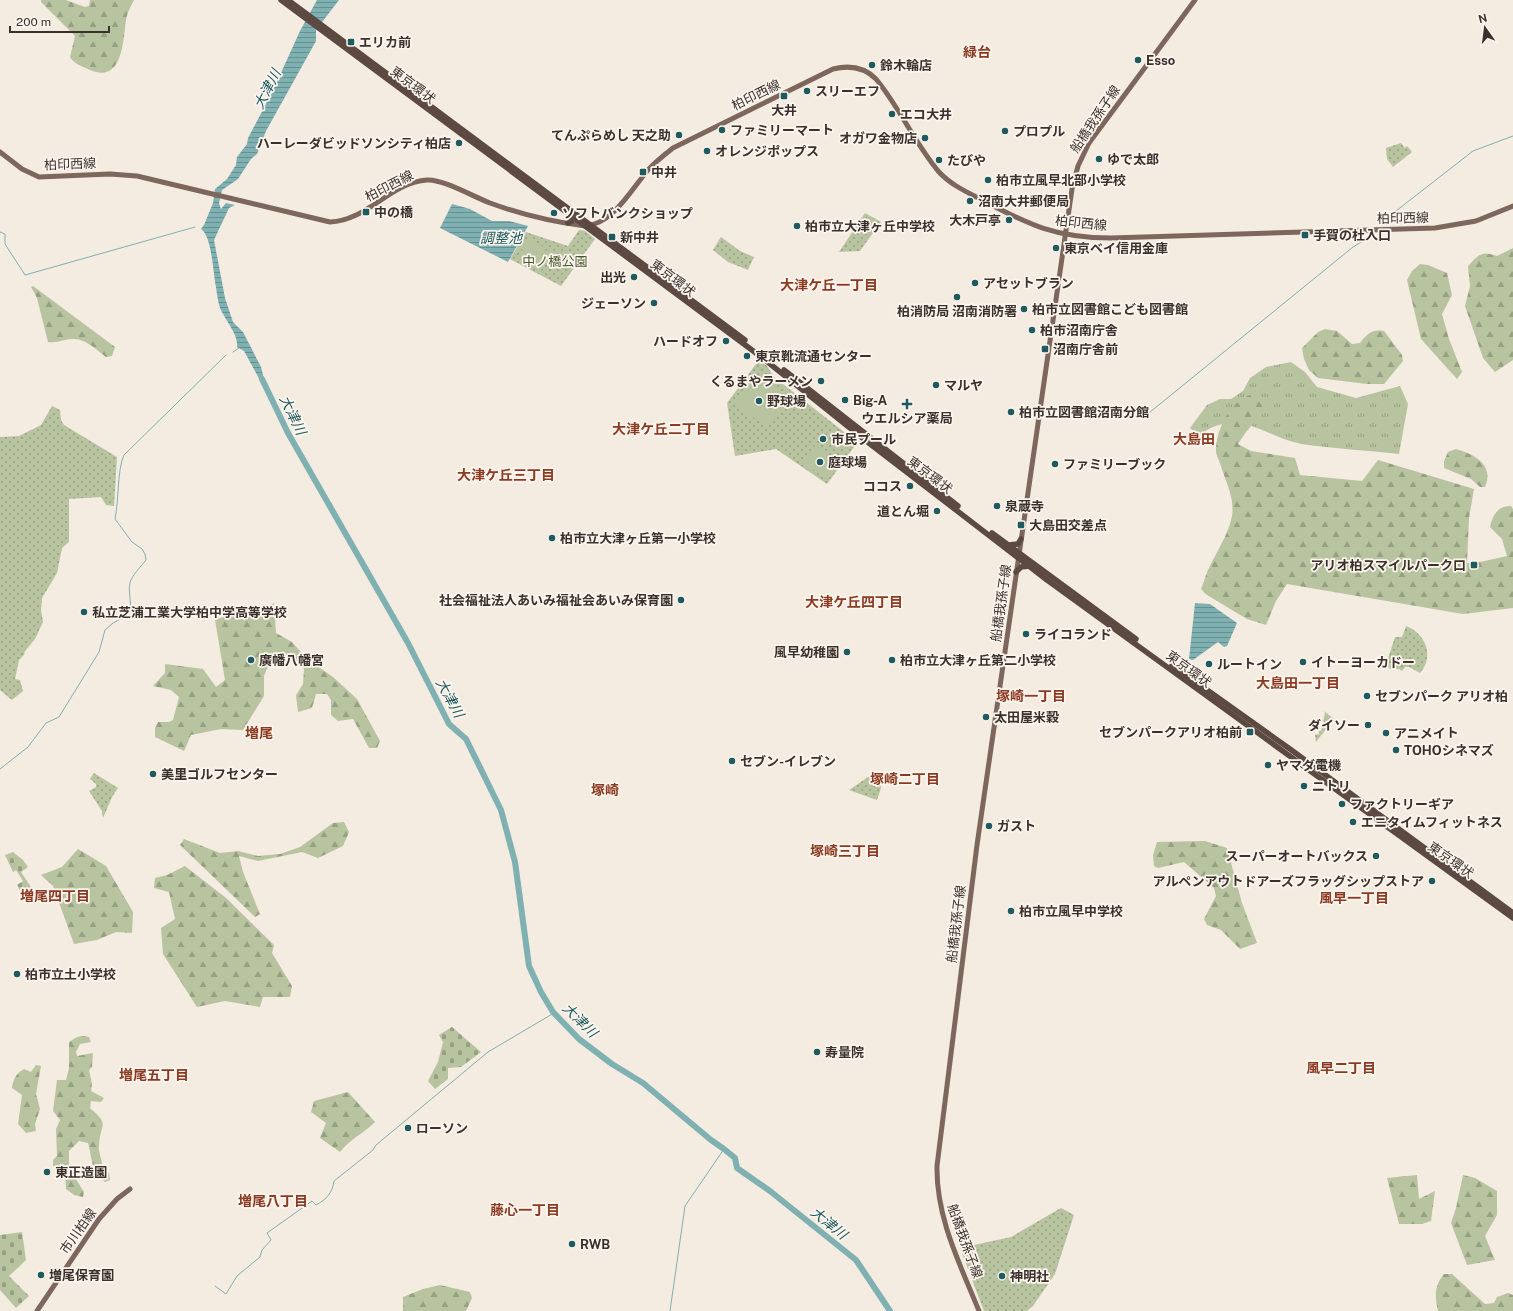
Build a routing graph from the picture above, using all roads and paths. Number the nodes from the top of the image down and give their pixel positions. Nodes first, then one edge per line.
1 (281, 0) edge
2 (288, 0) edge
3 (1195, 0) edge
4 (299, 11) junction
5 (422, 102) junction
6 (0, 152) edge
7 (1513, 206) edge
8 (572, 216) junction
9 (568, 223) junction
10 (585, 226) junction
11 (592, 226) junction
12 (1066, 234) junction
13 (650, 272) junction
14 (662, 281) junction
15 (1021, 539) junction
16 (1008, 545) junction
17 (1019, 556) junction
18 (1029, 566) junction
19 (1016, 572) junction
20 (1513, 913) edge
21 (1513, 918) edge
22 (130, 1190) dead end
23 (37, 1311) edge
24 (979, 1311) edge

1 - 4 highway, 東京環状
2 - 4 highway, 東京環状
3 - 12 main road, 船橋我孫子線
4 - 5 highway, 東京環状
5 - 8 highway, 東京環状
5 - 11 highway, 東京環状
6 - 9 main road, 柏印西線
7 - 12 main road, 柏印西線
8 - 9 highway
8 - 10 highway, 東京環状
9 - 10 main road, 柏印西線
10 - 11 main road, 柏印西線
10 - 13 highway, 東京環状
11 - 12 main road, 柏印西線
11 - 13 highway, 東京環状
12 - 15 main road, 船橋我孫子線
13 - 14 highway, 東京環状
14 - 16 highway, 東京環状
14 - 17 highway, 東京環状
15 - 16 highway
15 - 17 main road, 船橋我孫子線
16 - 17 highway, 東京環状
17 - 18 highway, 東京環状
17 - 19 main road, 船橋我孫子線
17 - 20 highway, 東京環状
18 - 19 highway
18 - 21 highway, 東京環状
19 - 24 main road, 船橋我孫子線
22 - 23 main road, 市川柏線

